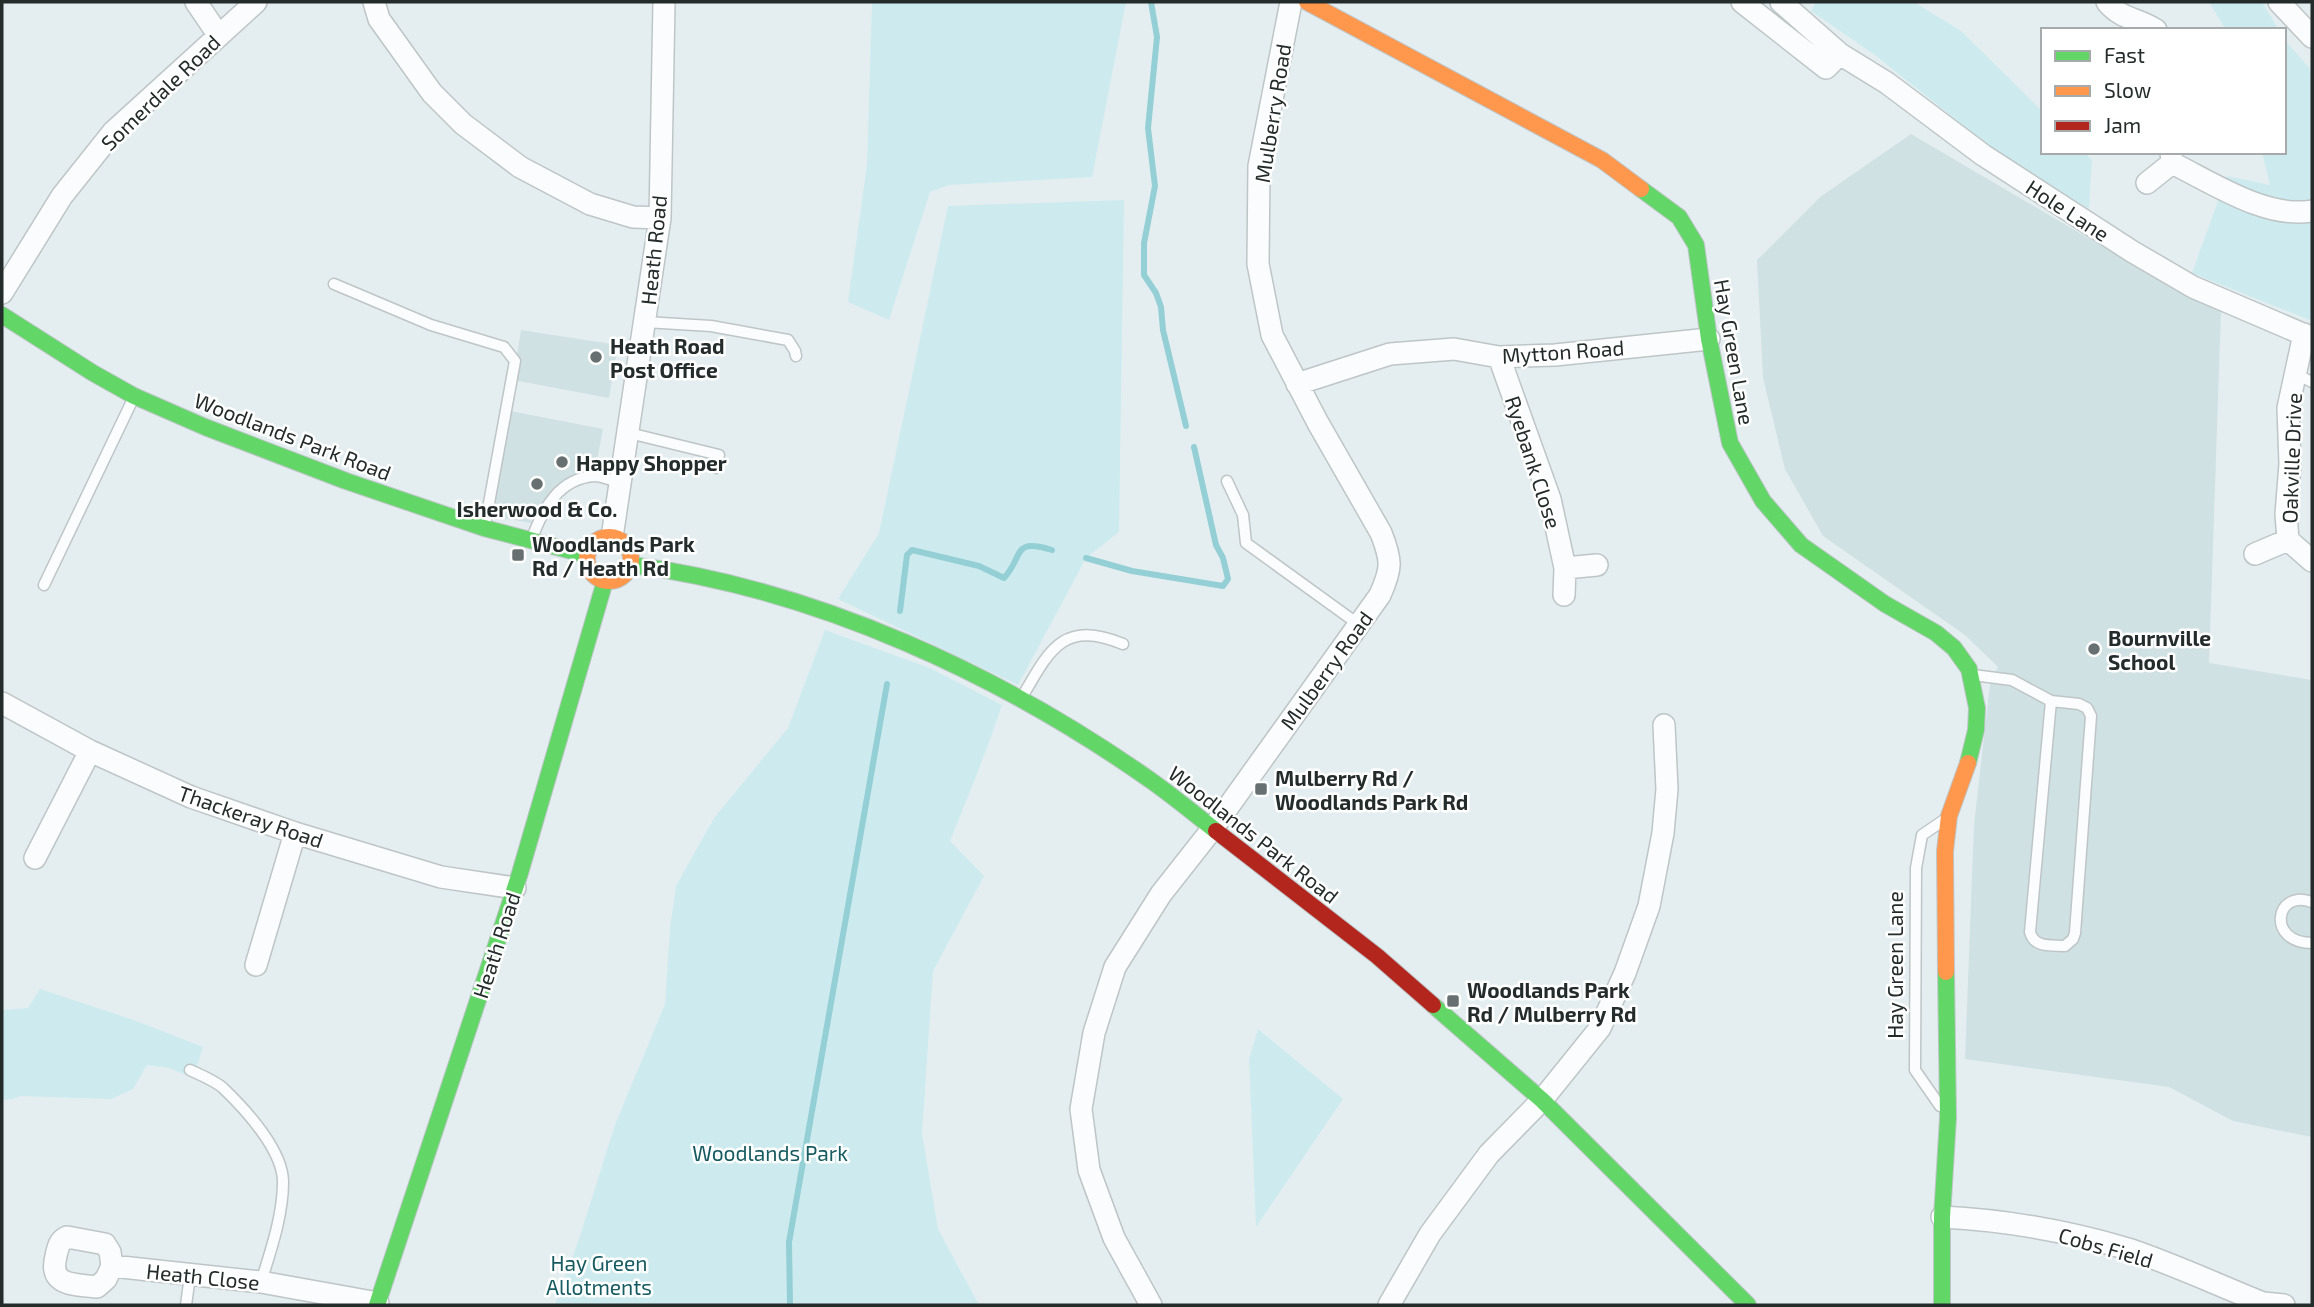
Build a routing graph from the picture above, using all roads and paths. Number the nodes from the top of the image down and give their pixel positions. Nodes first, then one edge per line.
1 (196, 2) edge
2 (256, 2) edge
3 (374, 2) edge
4 (664, 2) edge
5 (1291, 2) edge
6 (1307, 2) edge
7 (1742, 2) edge
8 (1781, 2) edge
9 (2107, 2) edge
10 (2279, 2) edge
11 (2153, 28) edge
12 (2311, 33) edge
13 (219, 36) junction
14 (1840, 54) junction
15 (2171, 158) edge
16 (2147, 183) dead end
17 (2312, 211) edge
18 (660, 218) junction
19 (334, 284) dead end
20 (2, 293) edge
21 (2, 315) edge
22 (645, 322) junction
23 (2308, 336) edge
24 (1709, 339) junction
25 (796, 356) dead end
26 (1499, 357) junction
27 (2304, 378) edge
28 (1297, 384) junction
29 (134, 396) junction
30 (629, 433) junction
31 (716, 468) dead end
32 (1227, 481) dead end
33 (621, 483) junction
34 (484, 528) junction
35 (612, 537) junction
36 (531, 541) junction
37 (2288, 541) junction
38 (2255, 554) dead end
39 (587, 555) junction
40 (2312, 561) edge
41 (632, 565) junction
42 (1598, 565) dead end
43 (1565, 568) junction
44 (605, 581) junction
45 (44, 585) dead end
46 (1564, 595) dead end
47 (1358, 624) junction
48 (1123, 644) dead end
49 (1970, 675) junction
50 (1020, 701) junction
51 (2051, 701) junction
52 (2, 703) edge
53 (1664, 725) dead end
54 (90, 751) junction
55 (1949, 816) junction
56 (1213, 828) junction
57 (295, 833) junction
58 (35, 858) dead end
59 (515, 888) junction
60 (2312, 902) edge
61 (2312, 943) edge
62 (256, 965) dead end
63 (190, 1070) dead end
64 (1542, 1100) junction
65 (1948, 1118) junction
66 (1942, 1217) junction
67 (112, 1266) dead end
68 (190, 1276) junction
69 (261, 1282) junction
70 (377, 1304) edge
71 (2262, 1304) edge
72 (186, 1305) edge
73 (1151, 1305) edge
74 (1389, 1305) edge
75 (1748, 1305) edge
76 (1942, 1305) edge
77 (2284, 1305) edge

1 - 13 street
2 - 13 street, Somerdale Road
3 - 18 street
4 - 18 street, Heath Road
5 - 28 street, Mulberry Road
6 - 24 street, Hay Green Lane
7 - 14 street
8 - 14 street, Hole Lane
9 - 11 street
10 - 12 street
13 - 20 street, Somerdale Road
14 - 23 street, Hole Lane
15 - 16 street
15 - 17 street
18 - 22 street, Heath Road
19 - 34 lane
21 - 29 street, Woodlands Park Road
22 - 25 lane
22 - 30 street, Heath Road
23 - 27 street, Oakville Drive
24 - 26 street, Mytton Road
24 - 49 street, Hay Green Lane
26 - 28 street, Mytton Road
26 - 43 street, Ryebank Close
27 - 37 street, Oakville Drive
28 - 47 street, Mulberry Road
29 - 34 street, Woodlands Park Road
29 - 45 lane
30 - 31 lane
30 - 33 street, Heath Road
32 - 47 lane
33 - 35 street, Heath Road
33 - 36 lane
34 - 36 street, Woodlands Park Road
35 - 39 street
35 - 41 street
36 - 39 street, Woodlands Park Road
37 - 38 street, Oakville Drive
37 - 40 street, Oakville Drive
39 - 44 street
41 - 44 street
41 - 50 street, Woodlands Park Road
42 - 43 street
43 - 46 street, Ryebank Close
44 - 59 street, Heath Road
47 - 56 street, Mulberry Road
48 - 50 lane
49 - 51 lane
49 - 55 street, Hay Green Lane
50 - 56 street, Woodlands Park Road
51 - 51 lane
52 - 54 street, Thackeray Road
53 - 64 street
54 - 57 street, Thackeray Road
54 - 58 street
55 - 65 street, Hay Green Lane
55 - 65 lane, Hay Green Lane
56 - 64 street, Woodlands Park Road
56 - 73 street, Mulberry Road
57 - 59 street, Thackeray Road
57 - 62 street
59 - 70 street, Heath Road
60 - 61 lane
63 - 69 lane
64 - 74 street
64 - 75 street, Woodlands Park Road
65 - 66 street, Hay Green Lane
66 - 71 street, Cobs Field
66 - 76 street, Hay Green Lane
67 - 68 street, Heath Close
68 - 69 street, Heath Close
68 - 72 lane
69 - 70 street, Heath Close
71 - 77 street, Cobs Field

